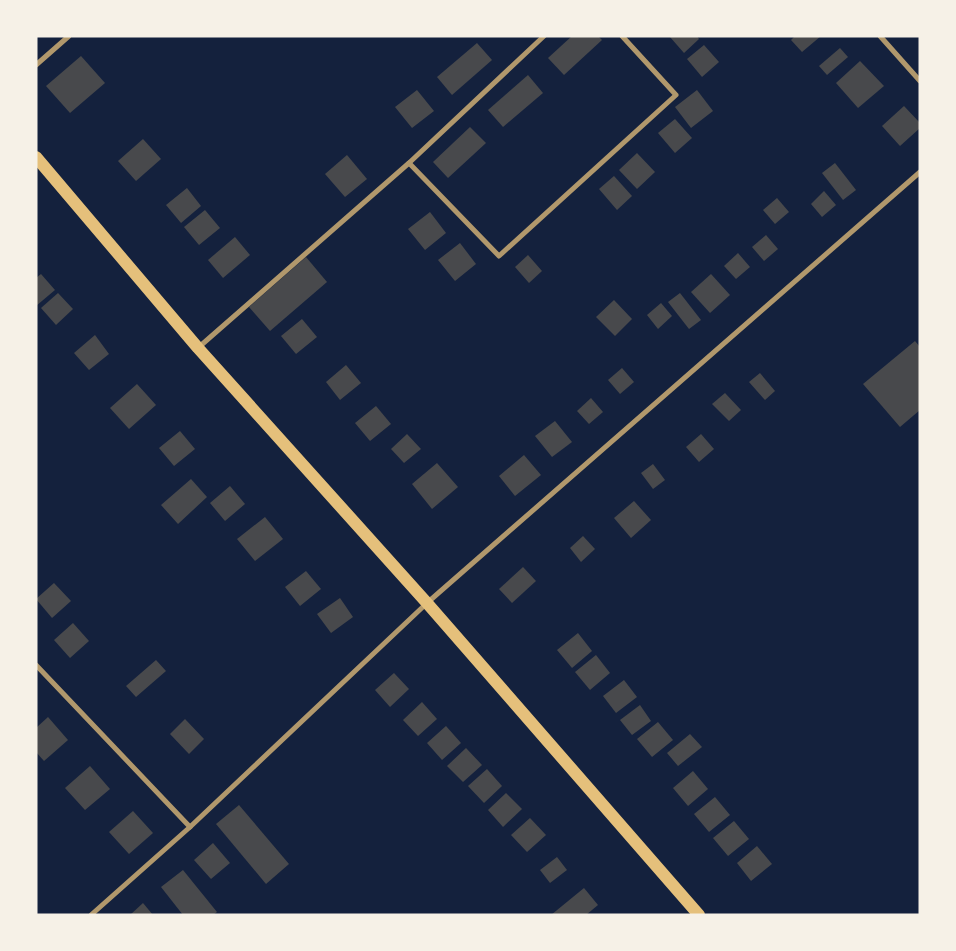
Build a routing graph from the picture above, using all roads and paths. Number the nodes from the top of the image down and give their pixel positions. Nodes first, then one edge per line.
1 (69, 36) edge
2 (544, 36) edge
3 (622, 36) edge
4 (880, 36) edge
5 (36, 65) edge
6 (920, 81) edge
7 (36, 157) edge
8 (408, 163) junction
9 (920, 172) edge
10 (198, 348) junction
11 (427, 603) junction
12 (36, 665) edge
13 (190, 827) junction
14 (91, 915) edge
15 (699, 915) edge

1 - 5 street
2 - 8 street
3 - 8 street
4 - 6 street
7 - 10 main road
8 - 10 street
9 - 11 street
10 - 11 main road
11 - 13 street
11 - 15 main road
12 - 13 street
13 - 14 street

